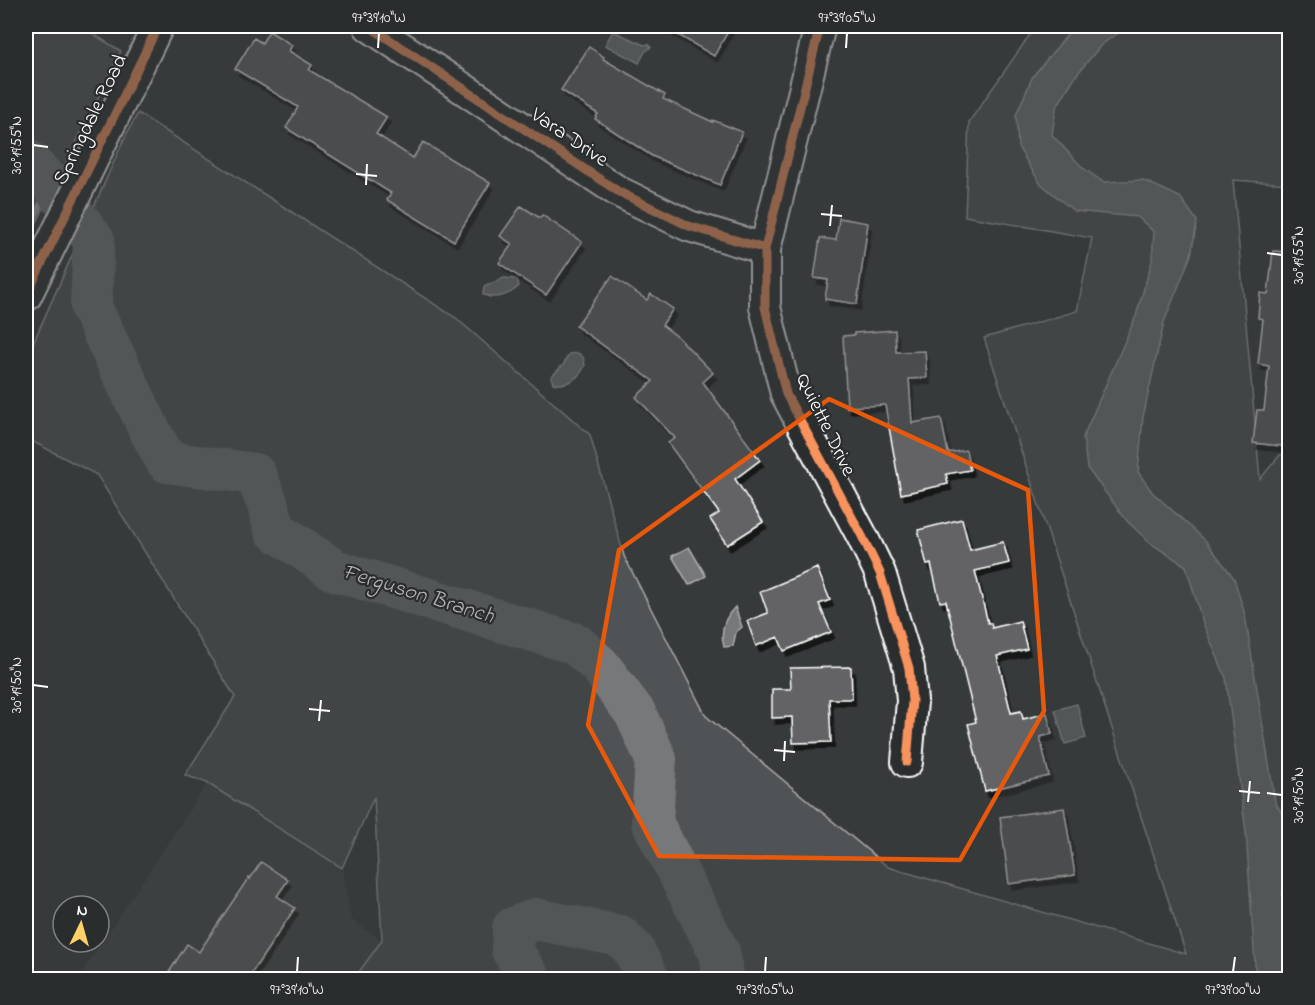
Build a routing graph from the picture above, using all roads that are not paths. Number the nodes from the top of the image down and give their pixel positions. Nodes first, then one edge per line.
1 (158, 26) edge
2 (369, 26) edge
3 (820, 26) edge
4 (765, 249) junction
5 (26, 296) edge
6 (907, 762) dead end

1 - 5 street, Springdale Road
2 - 4 street, Vara Drive
3 - 4 street, Quiette Drive
4 - 6 street, Quiette Drive

